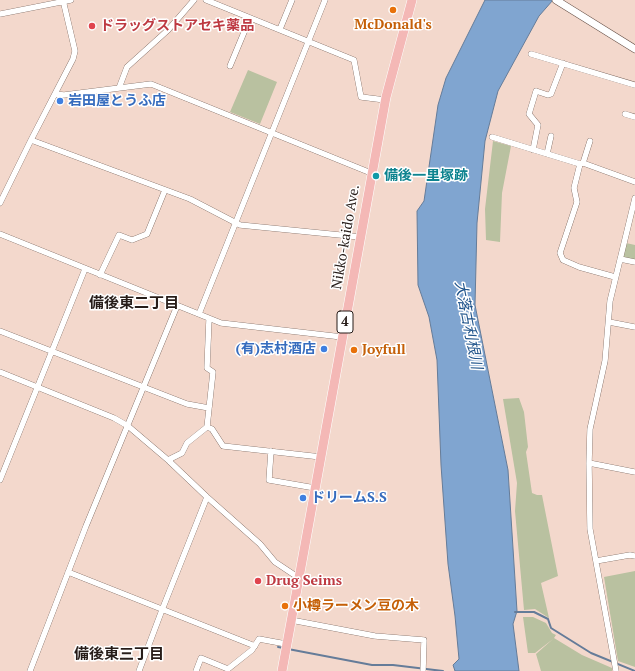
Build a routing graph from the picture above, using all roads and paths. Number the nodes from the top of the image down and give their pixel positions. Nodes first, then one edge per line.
1 (71, 0) edge
2 (194, 0) edge
3 (206, 0) edge
4 (292, 0) edge
5 (325, 0) edge
6 (412, 0) edge
7 (64, 1) edge
8 (559, 1) edge
9 (0, 14) edge
10 (250, 18) junction
11 (280, 29) junction
12 (308, 40) junction
13 (635, 49) edge
14 (531, 54) dead end
15 (563, 63) junction
16 (230, 66) dead end
17 (635, 85) edge
18 (119, 88) junction
19 (54, 94) junction
20 (385, 100) junction
21 (625, 114) dead end
22 (635, 117) edge
23 (273, 133) junction
24 (551, 136) dead end
25 (492, 137) dead end
26 (31, 140) junction
27 (590, 141) dead end
28 (533, 150) junction
29 (547, 154) junction
30 (582, 163) junction
31 (371, 173) junction
32 (635, 182) edge
33 (165, 190) junction
34 (635, 198) edge
35 (0, 203) edge
36 (236, 224) junction
37 (0, 234) edge
38 (360, 237) junction
39 (620, 259) junction
40 (635, 262) edge
41 (85, 269) junction
42 (100, 275) junction
43 (615, 278) junction
44 (177, 306) junction
45 (199, 314) junction
46 (209, 319) junction
47 (609, 322) junction
48 (635, 327) edge
49 (0, 331) edge
50 (342, 337) junction
51 (52, 352) junction
52 (0, 372) edge
53 (38, 387) junction
54 (144, 387) junction
55 (209, 408) junction
56 (128, 426) junction
57 (207, 427) junction
58 (271, 452) junction
59 (321, 457) junction
60 (168, 460) junction
61 (589, 464) junction
62 (635, 472) edge
63 (0, 480) edge
64 (315, 488) junction
65 (207, 497) junction
66 (635, 556) edge
67 (596, 561) junction
68 (68, 572) junction
69 (300, 578) junction
70 (162, 610) junction
71 (291, 620) junction
72 (286, 645) junction
73 (255, 646) junction
74 (423, 668) edge
75 (30, 671) edge
76 (139, 671) edge
77 (196, 671) edge
78 (282, 671) edge
79 (616, 671) edge

1 - 7 street
2 - 18 street
3 - 10 street
4 - 11 street
5 - 12 street
6 - 20 highway, Nikko-kaido Ave. / 4
7 - 9 street
7 - 19 street
8 - 13 street
10 - 11 street
10 - 16 street
11 - 12 street
12 - 20 street
12 - 23 street
14 - 15 street
15 - 17 street
15 - 28 street
18 - 19 street
18 - 23 street
19 - 26 street
20 - 31 highway, Nikko-kaido Ave. / 4
21 - 22 street
23 - 31 street
23 - 36 street
24 - 29 street
25 - 28 street
26 - 33 street
26 - 35 street
27 - 30 street
28 - 29 street
29 - 30 street
30 - 32 street
30 - 43 street
31 - 38 highway, Nikko-kaido Ave. / 4
33 - 36 street
33 - 42 street
34 - 39 street
36 - 38 street
36 - 45 street
37 - 41 street
38 - 50 highway, Nikko-kaido Ave. / 4
39 - 40 street
39 - 43 street
41 - 42 street
41 - 51 street
42 - 44 street
43 - 47 street
44 - 45 street
44 - 54 street
45 - 46 street
46 - 50 street
46 - 55 street
47 - 48 street
47 - 61 street
49 - 51 street
50 - 59 highway, Nikko-kaido Ave. / 4
51 - 53 street
51 - 54 street
52 - 53 street
53 - 56 street
53 - 63 street
54 - 55 street
54 - 56 street
55 - 57 street
56 - 60 street
56 - 68 street
57 - 58 street
57 - 60 street
58 - 59 street
58 - 64 street
59 - 64 highway, Nikko-kaido Ave. / 4
60 - 65 street
61 - 62 street
61 - 67 street
64 - 69 highway, Nikko-kaido Ave. / 4
65 - 69 street
65 - 70 street
66 - 67 street
67 - 79 street
68 - 70 street
68 - 75 street
69 - 71 highway, Nikko-kaido Ave. / 4
70 - 73 street
70 - 76 street
71 - 72 highway, Nikko-kaido Ave. / 4
71 - 74 street
72 - 73 street
72 - 78 highway, 4
73 - 77 street

